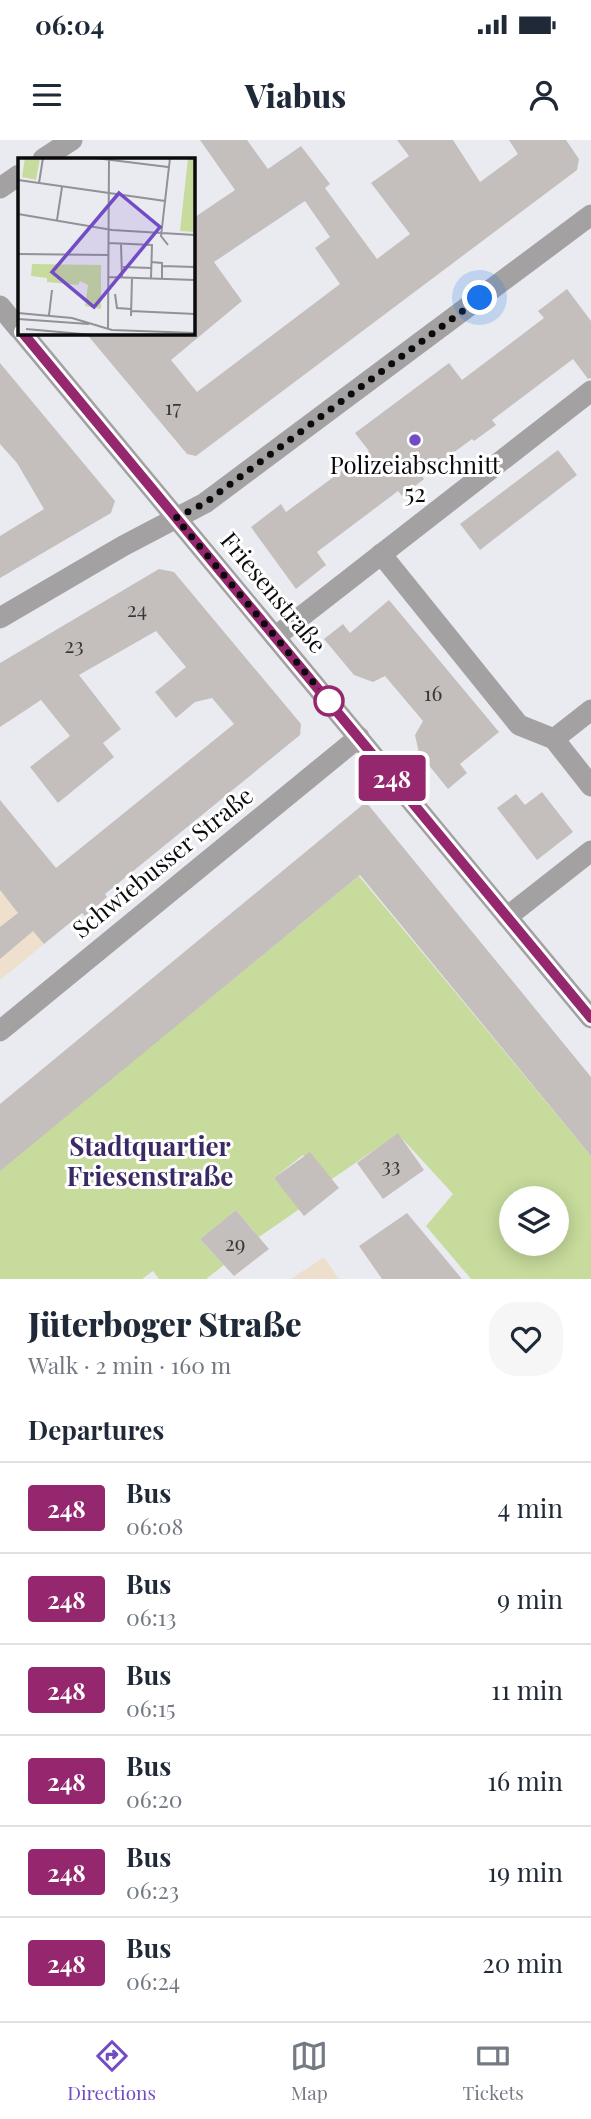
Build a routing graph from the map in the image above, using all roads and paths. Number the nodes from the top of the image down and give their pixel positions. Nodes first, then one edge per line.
1 (72, 140) edge
2 (45, 158) edge
3 (18, 176) edge
4 (0, 188) edge
5 (591, 215) edge
6 (0, 306) edge
7 (18, 327) edge
8 (23, 334) edge
9 (591, 391) edge
10 (176, 518) junction
11 (381, 554) junction
12 (0, 618) edge
13 (275, 637) junction
14 (591, 710) edge
15 (359, 737) junction
16 (554, 739) junction
17 (591, 786) edge
18 (591, 851) edge
19 (506, 917) junction
20 (591, 1018) edge
21 (0, 1031) edge

1 - 2 street
3 - 4 street
5 - 10 street
6 - 7 street, Friesenstraße
8 - 10 street, Friesenstraße
9 - 11 street
10 - 12 street
10 - 13 street, Friesenstraße
11 - 13 street
11 - 16 street
13 - 15 street, Friesenstraße
14 - 16 street
15 - 19 street, Friesenstraße
15 - 21 street, Schwiebusser Straße
16 - 17 street
18 - 19 street
19 - 20 street, Friesenstraße

